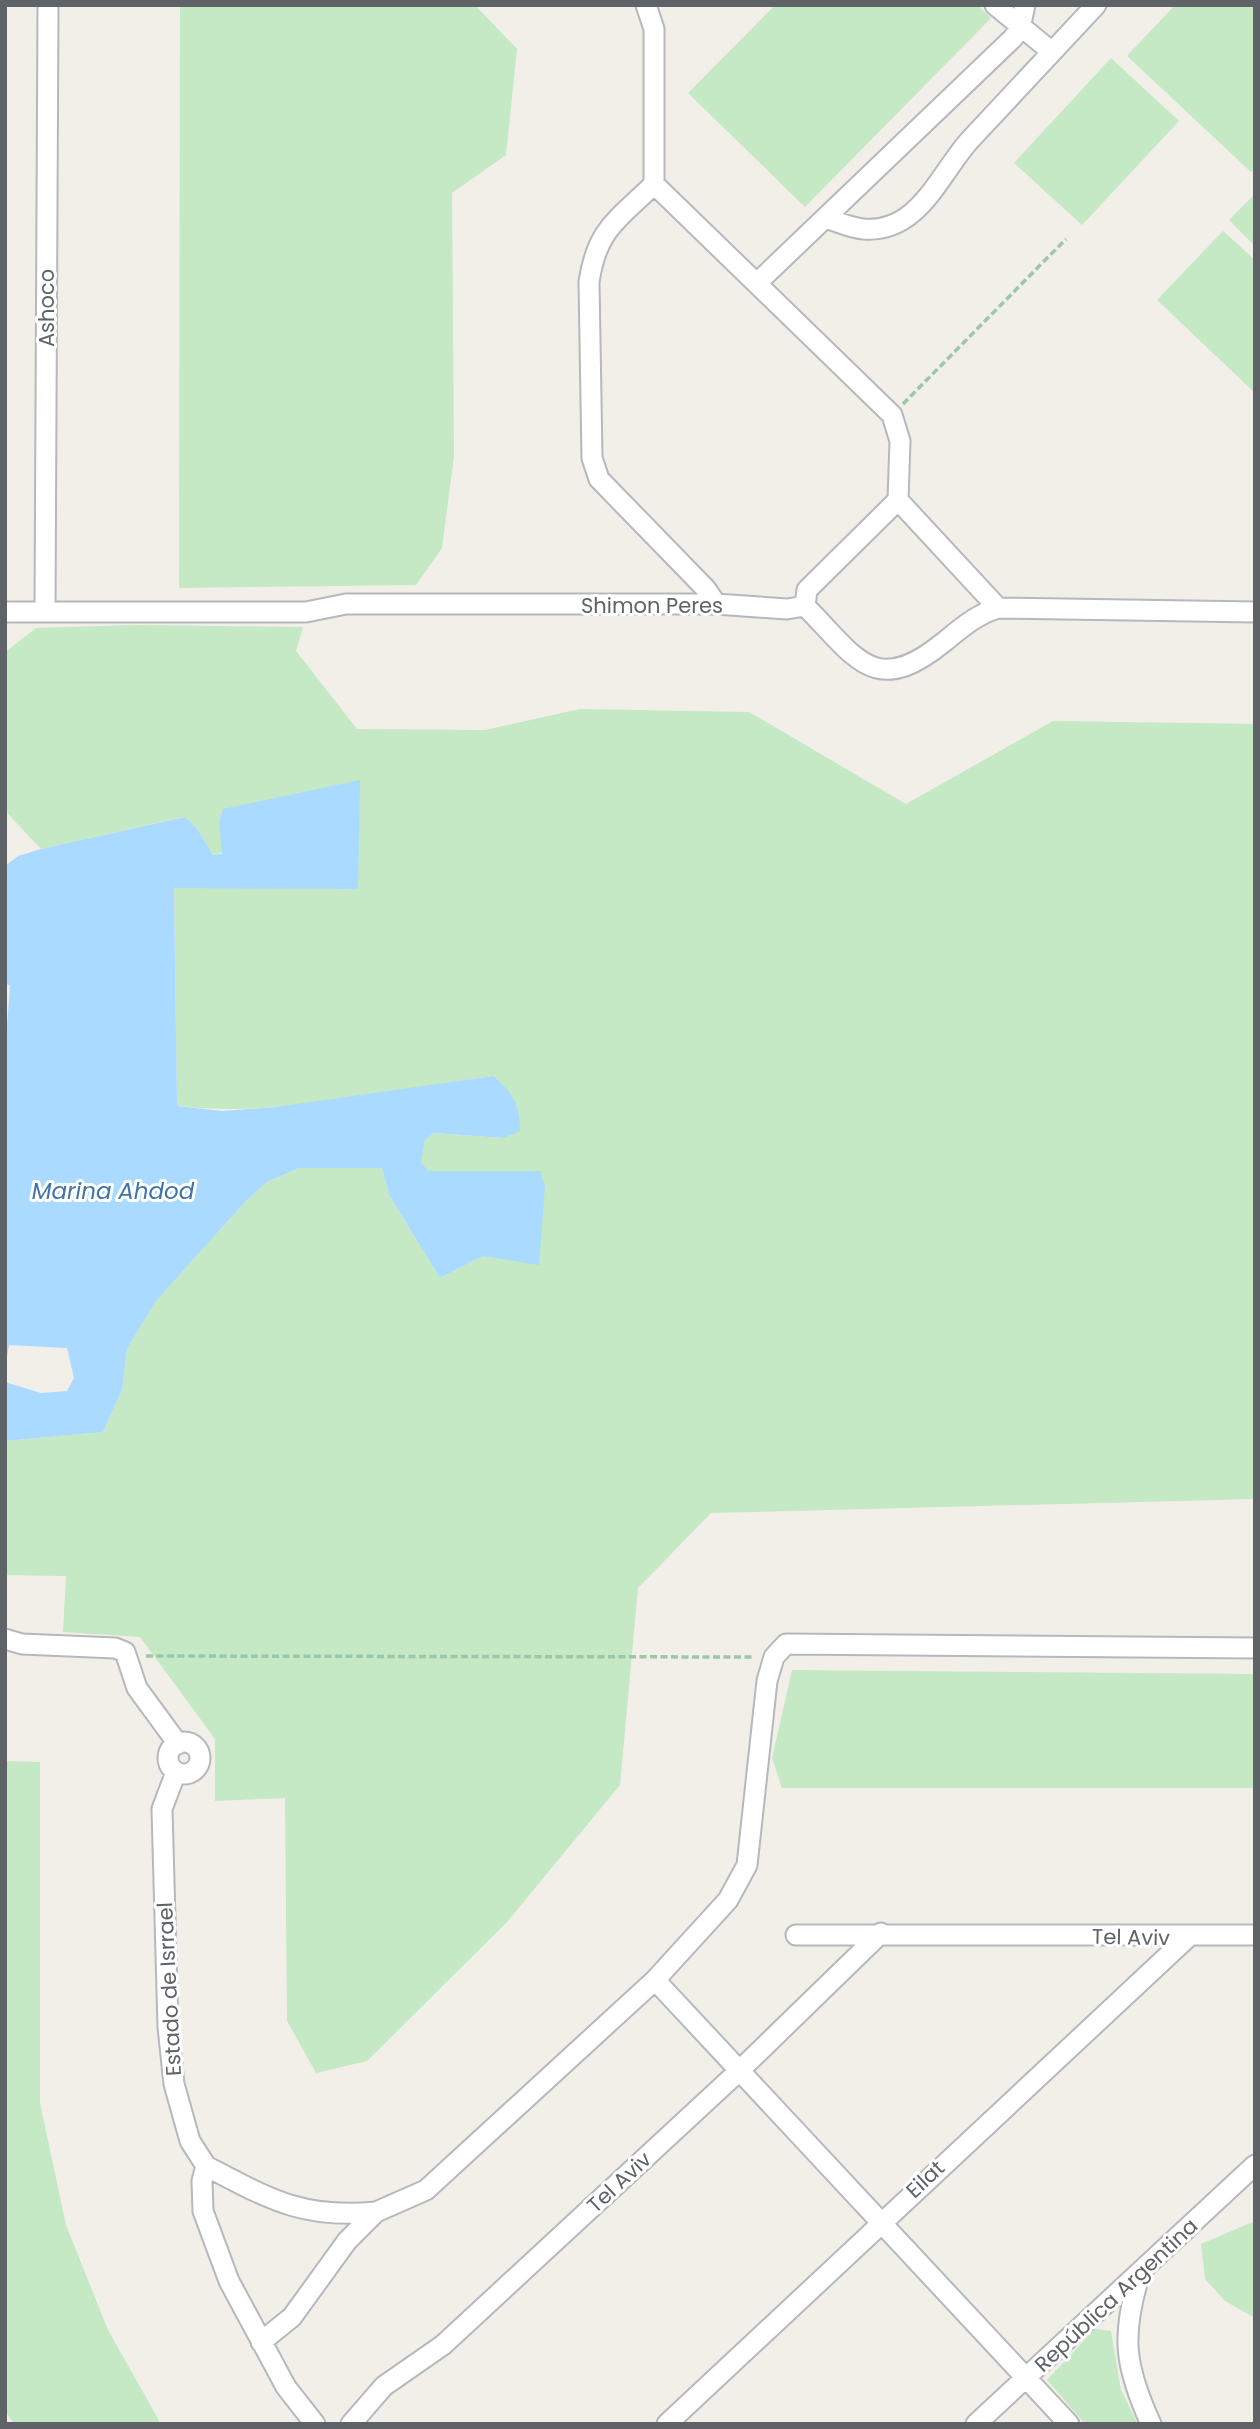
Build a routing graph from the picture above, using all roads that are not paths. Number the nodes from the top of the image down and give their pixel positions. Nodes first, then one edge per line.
1 (48, 5) edge
2 (646, 5) edge
3 (995, 5) edge
4 (1025, 5) edge
5 (1096, 5) edge
6 (1020, 28) junction
7 (1052, 52) junction
8 (654, 184) junction
9 (827, 218) junction
10 (757, 283) junction
11 (898, 500) junction
12 (716, 604) junction
13 (805, 606) junction
14 (998, 608) junction
15 (45, 611) junction
16 (1255, 612) edge
17 (8, 616) edge
18 (5, 1639) edge
19 (1255, 1648) edge
20 (178, 1744) junction
21 (176, 1772) junction
22 (881, 1933) junction
23 (796, 1935) dead end
24 (1255, 1935) edge
25 (1187, 1938) junction
26 (655, 1980) junction
27 (739, 2071) junction
28 (1255, 2165) edge
29 (206, 2166) junction
30 (376, 2212) junction
31 (878, 2223) junction
32 (1140, 2273) junction
33 (261, 2342) junction
34 (1026, 2378) junction
35 (315, 2424) edge
36 (351, 2424) edge
37 (667, 2424) edge
38 (976, 2424) edge
39 (1069, 2424) edge
40 (1151, 2424) edge

1 - 15 street, Ashoco
2 - 8 street
3 - 6 street
4 - 6 street
5 - 7 street
6 - 7 street
6 - 9 street
7 - 9 street
8 - 10 street
8 - 12 street
9 - 10 street
10 - 11 street
11 - 13 street
11 - 14 street
12 - 13 street, Shimon Peres
12 - 15 street, Shimon Peres
13 - 14 street
14 - 16 street
15 - 17 street, Shimon Peres
18 - 20 street
19 - 26 street
20 - 21 street
20 - 21 street
21 - 29 street, Estado de Isrrael
22 - 23 street, Tel Aviv
22 - 25 street, Tel Aviv
22 - 27 street, Tel Aviv
24 - 25 street, Tel Aviv
25 - 31 street, Eilat
26 - 27 street
26 - 30 street
27 - 31 street
27 - 36 street, Tel Aviv
28 - 32 street, República Argentina
29 - 30 street
29 - 33 street
30 - 33 street
31 - 34 street
31 - 37 street, Eilat
32 - 34 street, República Argentina
32 - 40 street
33 - 35 street
34 - 38 street, República Argentina
34 - 39 street

